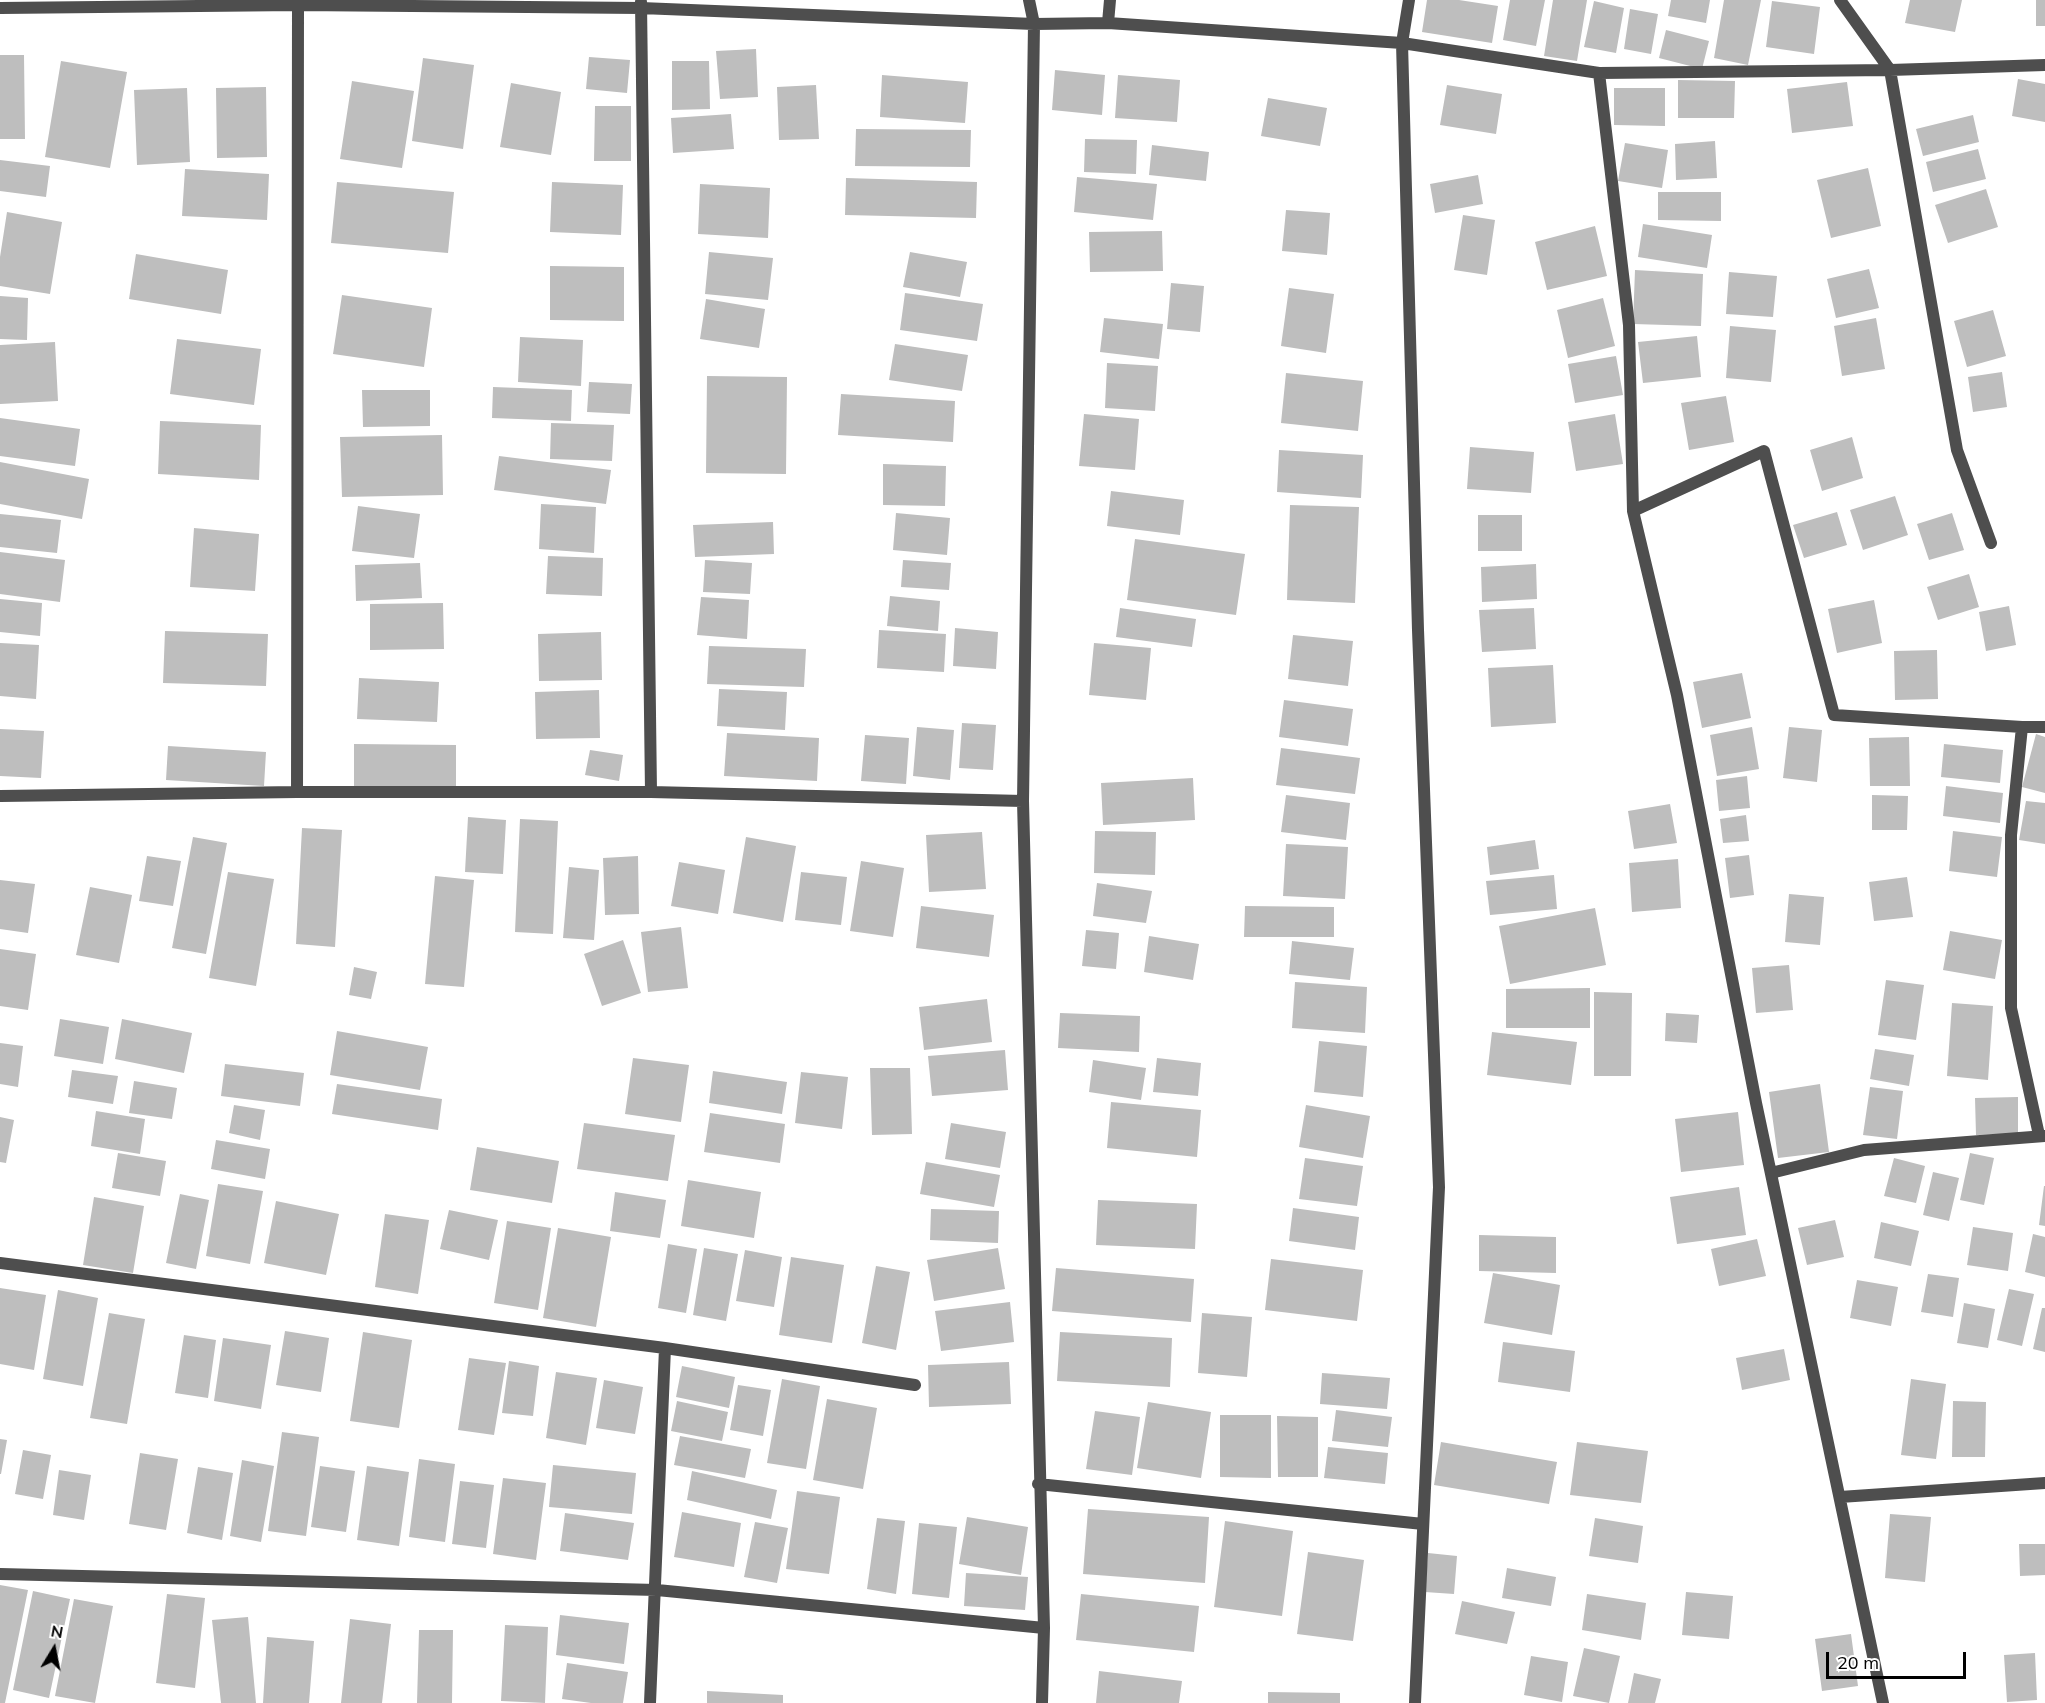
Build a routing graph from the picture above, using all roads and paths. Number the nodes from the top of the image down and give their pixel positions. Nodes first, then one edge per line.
1 (1029, 0) edge
2 (1110, 0) edge
3 (1409, 0) edge
4 (1840, 0) edge
5 (298, 2) edge
6 (641, 4) edge
7 (0, 8) edge
8 (1108, 23) junction
9 (1034, 24) junction
10 (1402, 43) junction
11 (2045, 65) edge
12 (1890, 70) junction
13 (1599, 73) junction
14 (1633, 511) junction
15 (1991, 543) dead end
16 (2022, 727) junction
17 (2045, 727) edge
18 (297, 792) junction
19 (651, 792) junction
20 (0, 796) edge
21 (1023, 801) junction
22 (2042, 1136) edge
23 (1771, 1173) junction
24 (0, 1263) edge
25 (665, 1348) junction
26 (915, 1385) dead end
27 (2045, 1483) edge
28 (1038, 1484) junction
29 (1840, 1497) junction
30 (1423, 1524) junction
31 (0, 1574) edge
32 (657, 1590) junction
33 (1044, 1628) junction
34 (650, 1703) edge
35 (1042, 1703) edge
36 (1415, 1703) edge
37 (1883, 1703) edge

1 - 9 street
2 - 8 street
3 - 10 street
4 - 12 street
5 - 6 street
5 - 7 street
5 - 18 street
6 - 9 street
6 - 19 street
8 - 9 street
8 - 10 street
9 - 21 street
10 - 13 street
10 - 30 street
11 - 12 street
12 - 13 street
12 - 15 street
13 - 14 street
14 - 16 street
14 - 23 street
16 - 17 street
16 - 22 street
18 - 19 street
18 - 20 street
19 - 21 street
21 - 28 street
22 - 23 street
23 - 29 street
24 - 25 street
25 - 26 street
25 - 32 street
27 - 29 street
28 - 30 street
28 - 33 street
29 - 37 street
30 - 36 street
31 - 32 street
32 - 33 street
32 - 34 street
33 - 35 street

